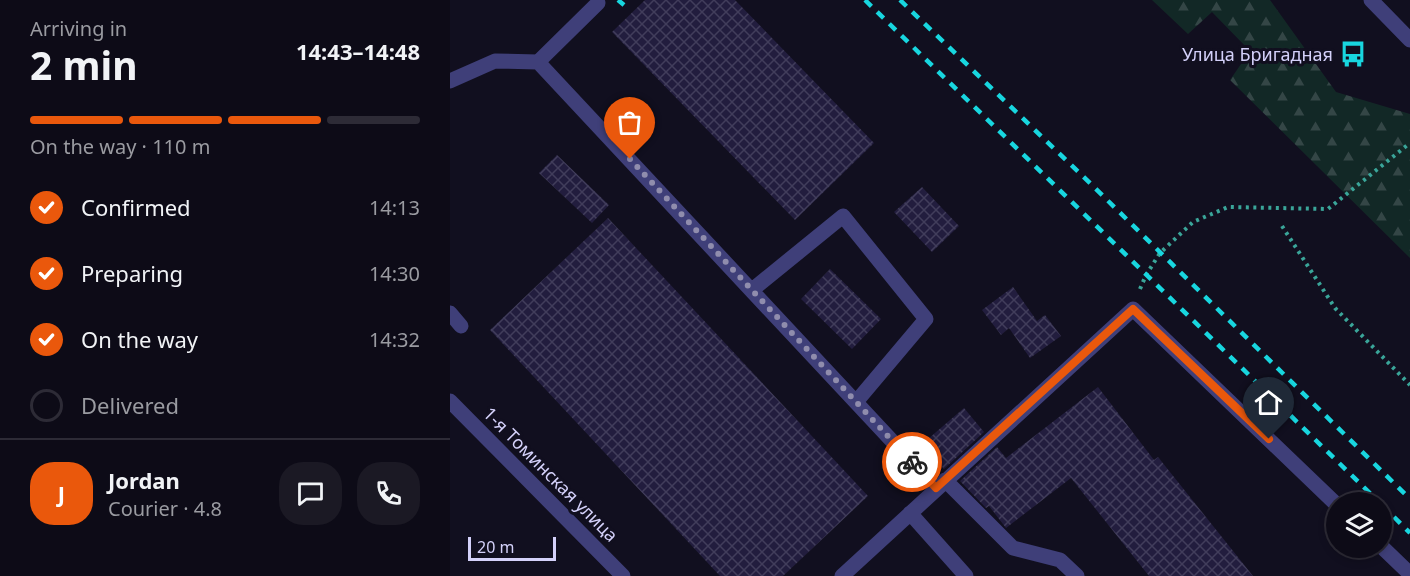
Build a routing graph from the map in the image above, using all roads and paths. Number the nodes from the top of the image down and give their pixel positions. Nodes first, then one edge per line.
1 (1371, 0) edge
2 (598, 3) dead end
3 (1410, 40) edge
4 (538, 62) junction
5 (450, 81) edge
6 (1410, 143) edge
7 (1282, 226) dead end
8 (752, 290) junction
9 (1133, 309) junction
10 (450, 313) edge
11 (461, 326) dead end
12 (1410, 385) edge
13 (450, 401) edge
14 (856, 402) junction
15 (940, 484) junction
16 (1326, 494) edge
17 (910, 513) junction
18 (1392, 557) edge
19 (1410, 574) edge
20 (623, 576) edge
21 (842, 576) edge
22 (966, 576) edge
23 (1077, 576) edge

1 - 3 street
2 - 4 street
4 - 5 street
4 - 8 street
6 - 9 path
7 - 12 path
8 - 14 street
8 - 14 street
9 - 15 street
9 - 16 street
10 - 11 street
13 - 20 street, 1-я Томинская улица
14 - 15 street
15 - 17 street
15 - 23 street
17 - 21 street
17 - 22 street
18 - 19 street

